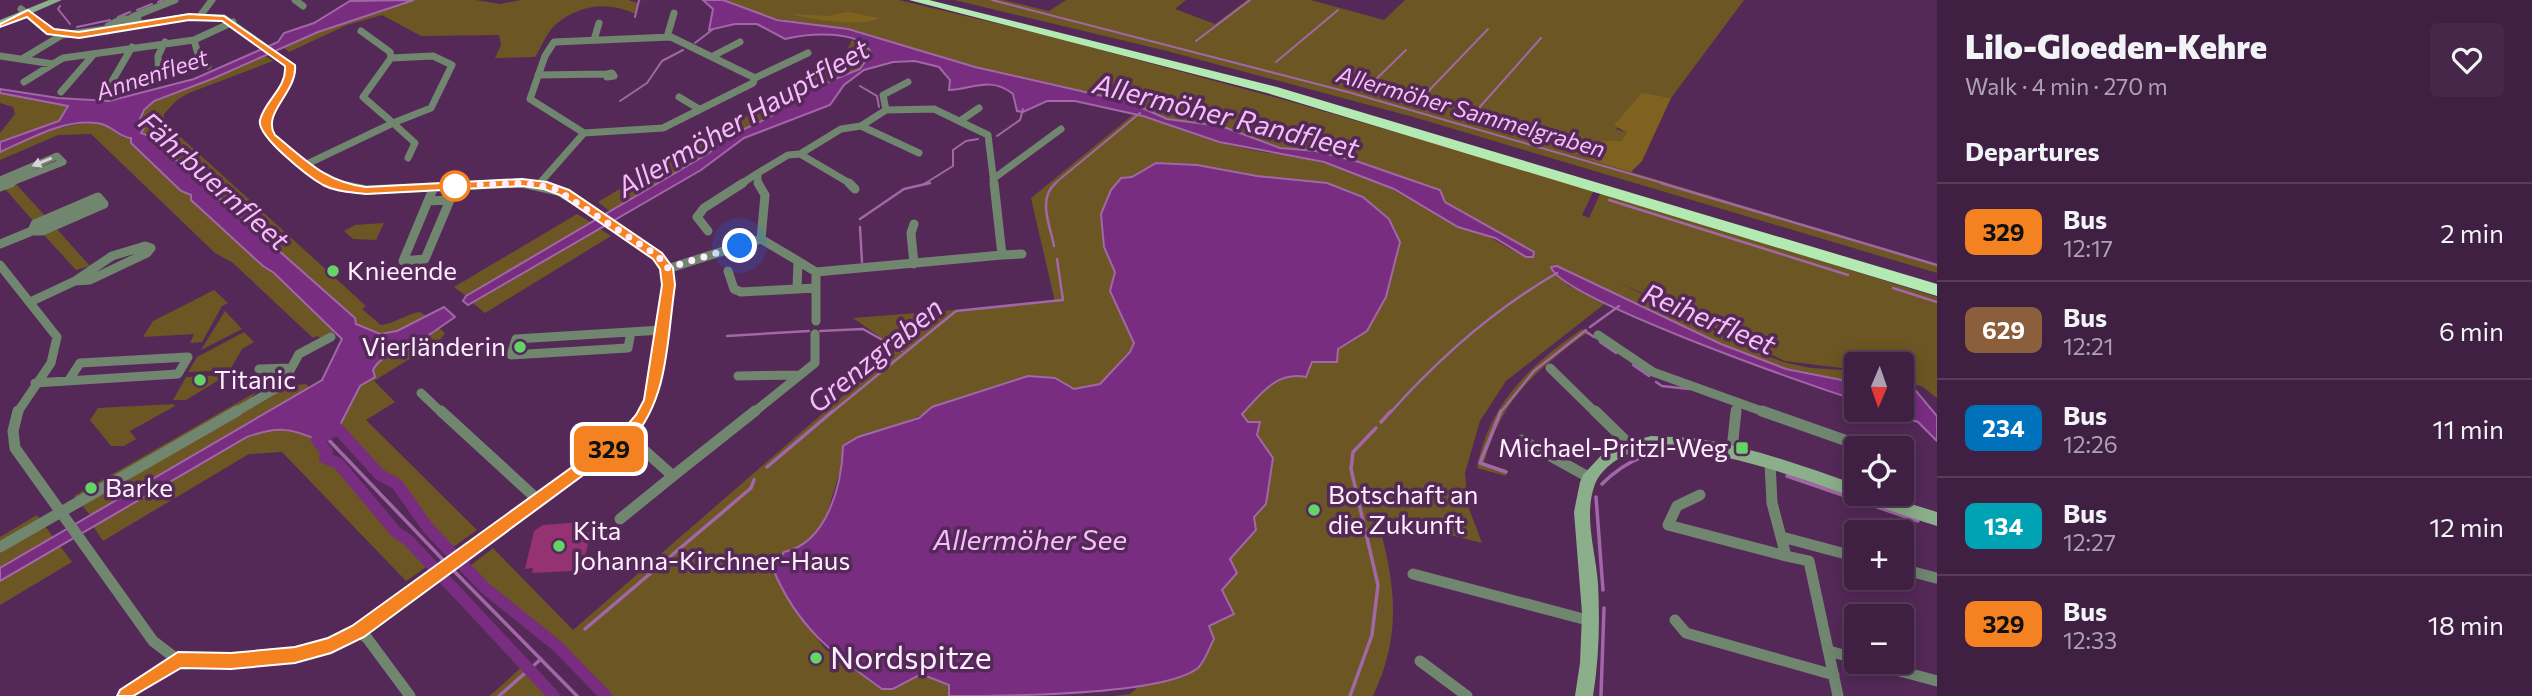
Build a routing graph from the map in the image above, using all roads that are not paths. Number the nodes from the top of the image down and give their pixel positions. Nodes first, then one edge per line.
1 (44, 0) edge
2 (57, 0) edge
3 (174, 0) edge
4 (212, 0) edge
5 (295, 0) edge
6 (915, 0) edge
7 (939, 0) edge
8 (303, 6) dead end
9 (25, 11) junction
10 (674, 13) dead end
11 (200, 16) junction
12 (132, 17) junction
13 (0, 18) edge
14 (233, 22) junction
15 (599, 23) dead end
16 (0, 24) edge
17 (142, 25) junction
18 (361, 30) dead end
19 (107, 31) junction
20 (63, 35) junction
21 (667, 37) junction
22 (194, 40) junction
23 (594, 40) junction
24 (165, 42) junction
25 (740, 42) dead end
26 (132, 47) junction
27 (808, 53) dead end
28 (94, 54) junction
29 (0, 56) edge
30 (713, 56) junction
31 (391, 58) junction
32 (22, 59) junction
33 (53, 64) junction
34 (208, 66) dead end
35 (564, 74) junction
36 (607, 74) dead end
37 (538, 75) junction
38 (755, 78) junction
39 (159, 80) dead end
40 (24, 82) dead end
41 (908, 82) dead end
42 (107, 90) dead end
43 (533, 90) junction
44 (61, 92) dead end
45 (679, 97) dead end
46 (979, 108) dead end
47 (699, 109) junction
48 (886, 110) junction
49 (960, 121) junction
50 (393, 124) junction
51 (862, 126) junction
52 (1061, 129) dead end
53 (584, 133) junction
54 (919, 153) dead end
55 (800, 154) junction
56 (408, 158) dead end
57 (305, 165) junction
58 (758, 173) junction
59 (993, 178) junction
60 (0, 180) edge
61 (539, 184) junction
62 (0, 187) edge
63 (435, 187) junction
64 (855, 189) dead end
65 (429, 201) junction
66 (914, 224) dead end
67 (32, 230) junction
68 (708, 231) dead end
69 (761, 239) junction
70 (0, 244) edge
71 (1022, 254) dead end
72 (1002, 255) junction
73 (798, 261) junction
74 (914, 264) junction
75 (0, 265) edge
76 (667, 268) junction
77 (728, 271) dead end
78 (816, 272) junction
79 (75, 281) junction
80 (1937, 281) edge
81 (816, 288) junction
82 (797, 289) junction
83 (1937, 290) edge
84 (30, 302) junction
85 (816, 321) dead end
86 (662, 330) junction
87 (631, 332) junction
88 (815, 334) dead end
89 (1598, 335) dead end
90 (331, 337) dead end
91 (291, 368) junction
92 (259, 369) dead end
93 (1550, 369) dead end
94 (776, 374) junction
95 (799, 375) junction
96 (738, 376) dead end
97 (69, 380) junction
98 (35, 383) junction
99 (421, 393) dead end
100 (774, 395) junction
101 (1737, 402) junction
102 (627, 435) junction
103 (1522, 440) dead end
104 (1844, 440) edge
105 (1631, 446) junction
106 (1732, 450) junction
107 (1770, 463) junction
108 (673, 476) junction
109 (1590, 478) junction
110 (1844, 487) edge
111 (1700, 495) dead end
112 (538, 500) junction
113 (1902, 506) edge
114 (60, 512) junction
115 (620, 519) dead end
116 (1937, 519) edge
117 (1782, 537) junction
118 (1805, 543) junction
119 (0, 547) edge
120 (1844, 554) edge
121 (1786, 556) junction
122 (1809, 561) junction
123 (1914, 572) edge
124 (1413, 574) dead end
125 (1936, 578) edge
126 (1675, 620) dead end
127 (1591, 621) junction
128 (358, 632) junction
129 (1829, 651) junction
130 (1844, 655) edge
131 (178, 660) junction
132 (1420, 661) dead end
133 (1911, 674) edge
134 (1834, 675) junction
135 (1937, 681) edge
136 (126, 696) edge
137 (410, 696) edge
138 (1467, 696) edge
139 (1584, 696) edge
140 (1838, 696) edge

1 - 9 street
2 - 9 street
3 - 12 street
4 - 11 street
5 - 8 street
6 - 83 highway
7 - 80 highway
9 - 13 street
9 - 16 street
9 - 20 street
10 - 21 street
11 - 14 street
11 - 17 street
12 - 17 street
12 - 19 street
14 - 22 street
14 - 57 street
15 - 23 street
17 - 19 street
18 - 31 street
19 - 20 street
20 - 32 street
21 - 23 street
21 - 30 street
22 - 24 street
22 - 34 street
23 - 37 street
24 - 26 street
24 - 39 street
25 - 30 street
26 - 28 street
26 - 42 street
27 - 38 street
28 - 33 street
28 - 44 street
29 - 32 street
30 - 38 street
31 - 50 street
31 - 50 street
32 - 33 street
33 - 40 street
35 - 36 street
35 - 37 street
35 - 43 street
37 - 43 street
38 - 47 street
41 - 48 street
43 - 53 street
45 - 47 street
46 - 49 street
47 - 53 street
48 - 49 street
48 - 51 street
49 - 59 street
50 - 56 street
50 - 57 street
51 - 54 street
51 - 55 street
52 - 59 street
53 - 61 street
55 - 58 street
55 - 64 street
57 - 63 street
58 - 68 street
58 - 69 street
59 - 72 street
62 -> 60 street
61 - 63 street
61 - 76 street
63 - 65 street
65 - 65 street
66 - 74 street
67 - 67 street
67 - 70 street
69 - 73 street
69 - 76 street
71 - 72 street
72 - 74 street
73 - 78 street
73 - 82 street
74 - 78 street
75 - 84 street
76 - 86 street
77 - 82 street
78 - 81 street
79 - 79 street
79 - 84 street
81 - 82 street
81 - 85 street
84 - 98 street
86 - 87 street
86 - 102 street
87 - 87 street
88 - 95 street
89 - 101 street
90 - 91 street
91 - 92 street
91 - 114 street
93 - 105 street
94 - 95 street
94 - 96 street
94 - 100 street
95 - 100 street
97 - 97 street
97 - 98 street
98 - 114 street
99 - 112 street
100 - 108 street
101 - 104 street
101 - 106 street
102 - 108 street
102 - 112 street
103 - 109 street
105 - 106 street
105 - 109 street
106 - 107 street
107 - 110 street
107 - 117 street
108 - 115 street
109 - 127 street
111 - 121 street
112 - 128 street
113 - 116 street
114 - 119 street
114 - 131 street
117 - 118 street
117 - 121 street
118 - 120 street
118 - 122 street
121 - 122 street
122 - 129 street
123 - 125 street
124 - 127 street
126 - 134 street
127 - 139 street
128 - 131 street
128 - 137 street
129 - 130 street
129 - 134 street
131 - 136 street
132 - 138 street
133 - 135 street
134 - 140 street

